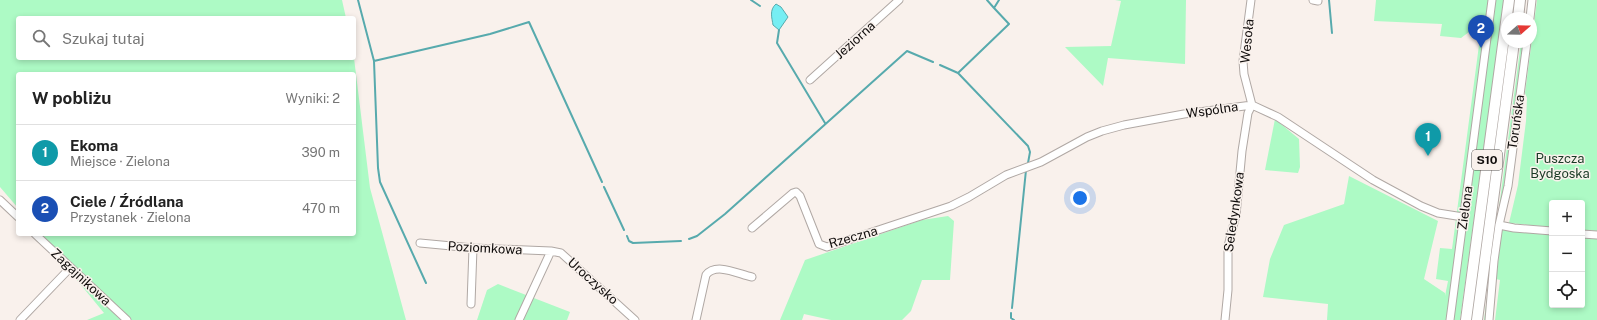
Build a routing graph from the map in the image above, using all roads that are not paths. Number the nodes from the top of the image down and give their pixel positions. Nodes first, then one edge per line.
1 (899, 0) edge
2 (1251, 0) edge
3 (1492, 0) edge
4 (1509, 0) edge
5 (1520, 0) edge
6 (1532, 0) edge
7 (1519, 12) edge
8 (1531, 12) edge
9 (1513, 48) edge
10 (1525, 48) edge
11 (810, 80) dead end
12 (1252, 105) junction
13 (0, 200) edge
14 (951, 206) joint
15 (16, 215) edge
16 (1464, 217) junction
17 (1499, 225) junction
18 (752, 228) dead end
19 (1549, 232) edge
20 (1585, 234) edge
21 (1597, 235) edge
22 (38, 236) edge
23 (420, 243) dead end
24 (473, 248) junction
25 (551, 251) junction
26 (70, 268) junction
27 (752, 277) dead end
28 (471, 304) dead end
29 (20, 320) edge
30 (127, 320) edge
31 (519, 320) edge
32 (635, 320) edge
33 (696, 320) edge
34 (1225, 320) edge
35 (1450, 320) edge
36 (1466, 320) edge
37 (1477, 320) edge
38 (1489, 320) edge

1 - 11 street, Jeziorna
2 - 12 street, Wesoła
3 - 16 street, Zielona
4 - 36 highway, S10
5 - 7 highway
6 - 8 street
9 - 37 highway, S10
10 - 17 street, Toruńska
12 - 14 street, Wspólna
12 - 16 street, Wspólna
12 - 34 street, Seledynkowa
13 - 15 street
14 - 18 street, Rzeczna
16 - 35 street, Zielona
17 - 19 street
17 - 38 street
20 - 21 street
22 - 26 street, Zagajnikowa
23 - 24 street, Poziomkowa
24 - 25 street, Poziomkowa
24 - 28 street
25 - 31 street, Uroczysko
25 - 32 street, Uroczysko
26 - 29 street
26 - 30 street, Zagajnikowa
27 - 33 street

